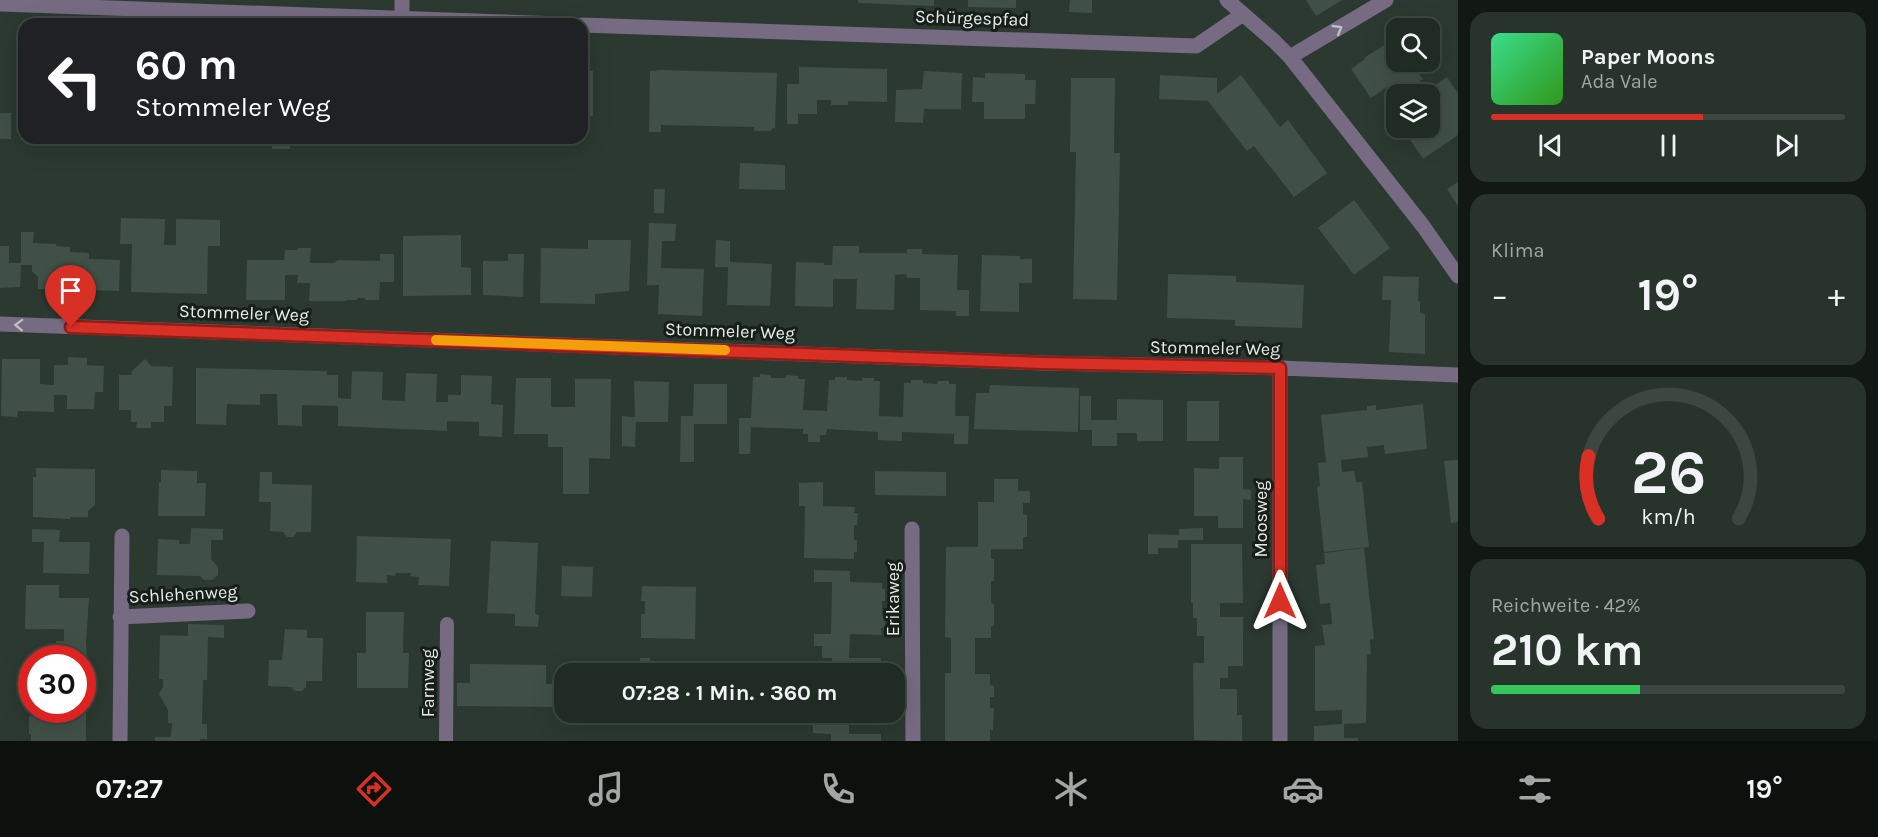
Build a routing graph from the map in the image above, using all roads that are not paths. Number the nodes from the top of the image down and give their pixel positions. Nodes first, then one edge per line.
1 (402, 0) edge
2 (1227, 0) edge
3 (1386, 0) edge
4 (0, 4) edge
5 (1243, 14) junction
6 (375, 18) edge
7 (402, 18) edge
8 (588, 25) edge
9 (1290, 57) junction
10 (1458, 276) edge
11 (0, 324) edge
12 (1280, 368) junction
13 (1458, 375) edge
14 (912, 529) dead end
15 (122, 536) dead end
16 (248, 611) dead end
17 (120, 616) junction
18 (447, 624) dead end
19 (120, 741) edge
20 (446, 741) edge
21 (913, 741) edge
22 (1280, 741) edge

1 - 7 street
2 - 5 street
9 -> 3 street
4 - 6 street
5 - 8 street, Schürgespfad
5 - 9 street
9 - 10 street
12 -> 11 street, Stommeler Weg
12 - 13 street, Stommeler Weg
12 - 22 street, Moosweg
14 - 21 street, Erikaweg
15 - 17 street, Schlehenweg
16 - 17 street, Schlehenweg
17 - 19 street, Schlehenweg
18 - 20 lane, Farnweg

